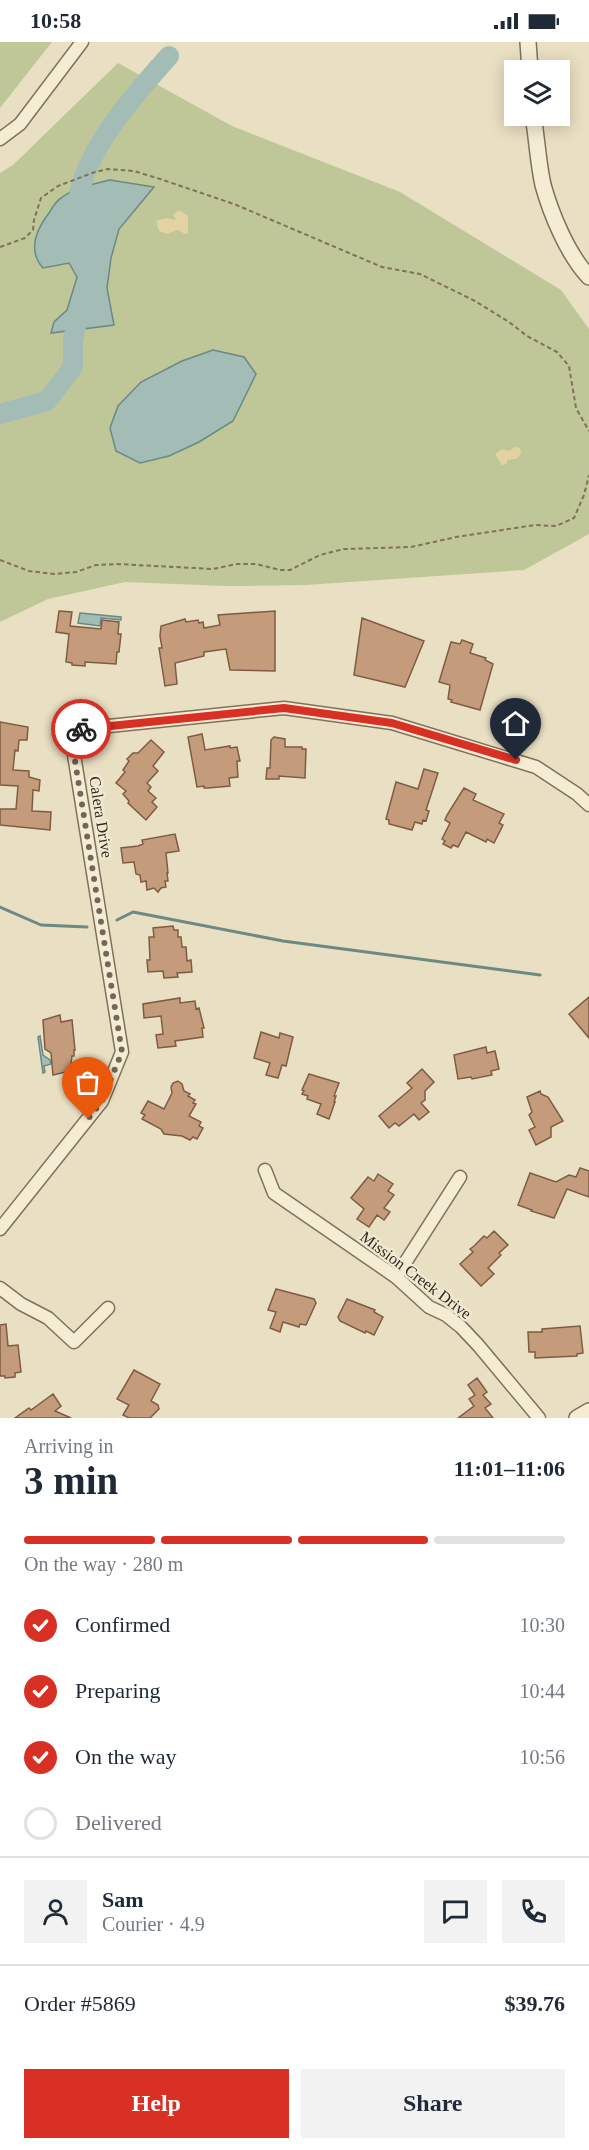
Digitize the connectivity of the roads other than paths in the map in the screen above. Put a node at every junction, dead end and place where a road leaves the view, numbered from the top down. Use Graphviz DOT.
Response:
graph roads {
  1 [pos="82,42"];
  2 [pos="528,42"];
  3 [pos="529,60"];
  4 [pos="534,126"];
  5 [pos="0,139"];
  6 [pos="589,277"];
  7 [pos="589,805"];
  8 [pos="265,1170"];
  9 [pos="460,1178"];
  10 [pos="0,1229"];
  11 [pos="396,1277"];
  12 [pos="0,1288"];
  13 [pos="108,1308"];
  14 [pos="589,1411"];
  15 [pos="539,1418"];
  16 [pos="577,1418"];
  1 -- 5 [label="street"];
  2 -- 3 [label="street"];
  4 -- 6 [label="street"];
  7 -- 10 [label="street, Calera Drive"];
  8 -- 11 [label="street, Mission Creek Drive"];
  9 -- 11 [label="street"];
  11 -- 15 [label="street, Mission Creek Drive"];
  12 -- 13 [label="street"];
  14 -- 16 [label="street"];
}
